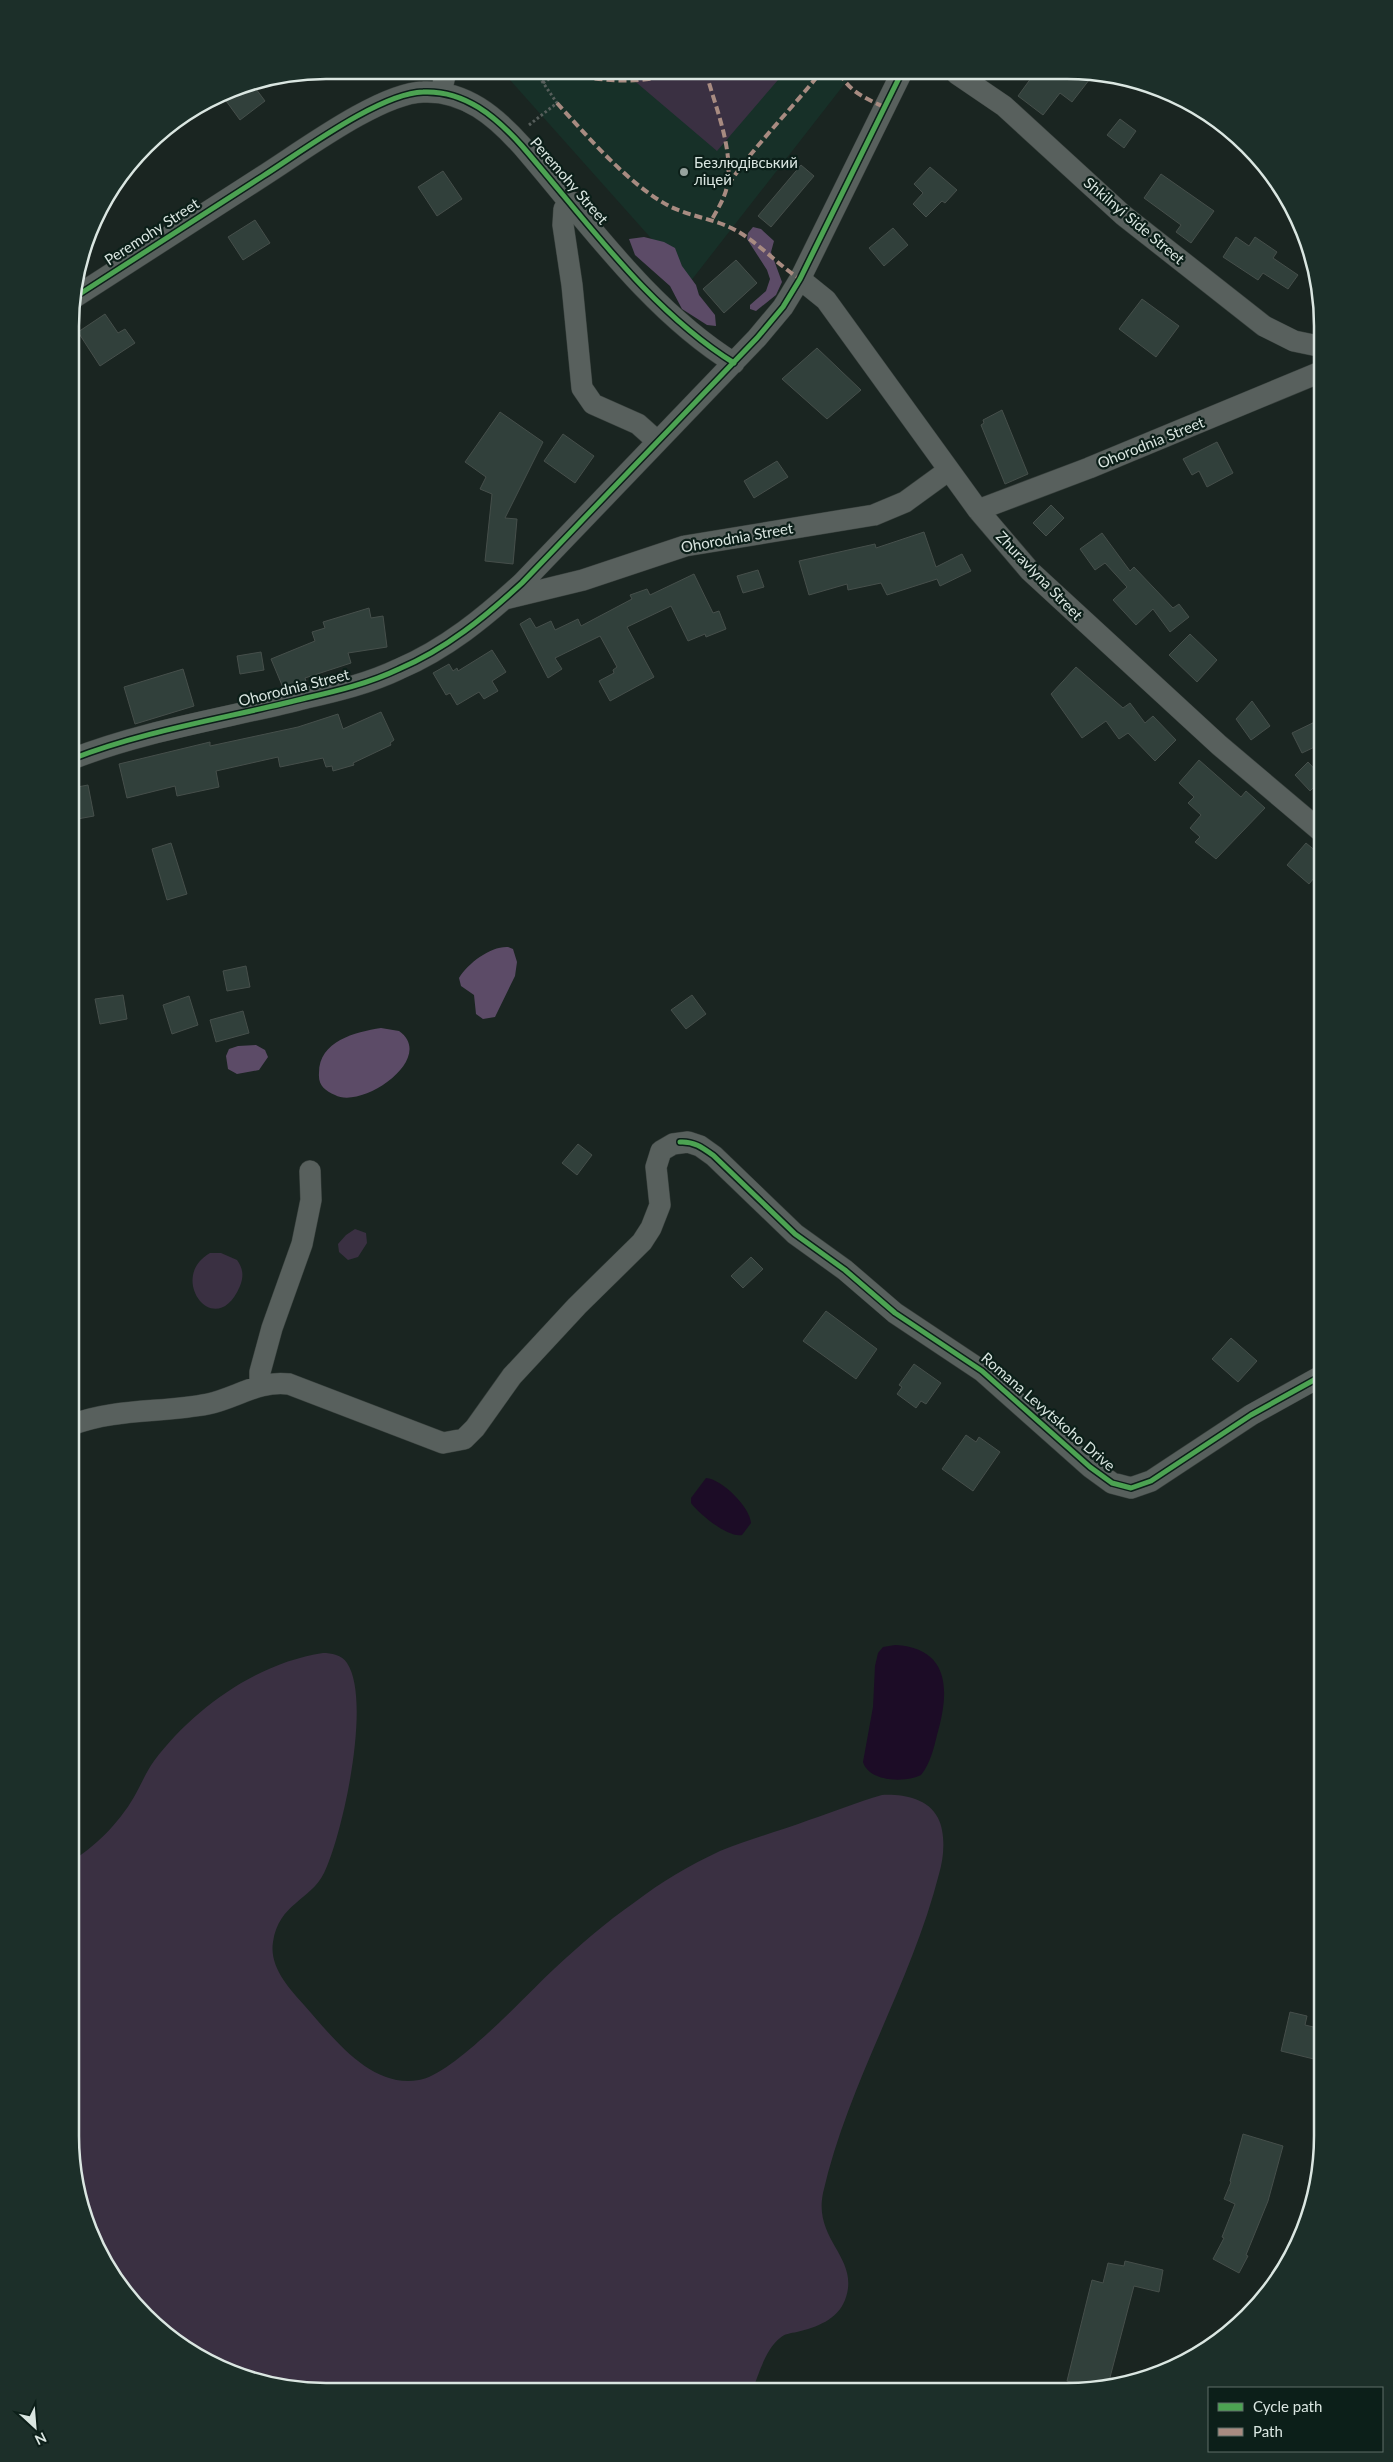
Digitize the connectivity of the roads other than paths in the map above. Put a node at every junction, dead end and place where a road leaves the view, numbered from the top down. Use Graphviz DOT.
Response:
graph roads {
  1 [pos="444,79"];
  2 [pos="899,79"];
  3 [pos="965,79"];
  4 [pos="441,93"];
  5 [pos="570,201"];
  6 [pos="800,280"];
  7 [pos="81,293"];
  8 [pos="1314,345"];
  9 [pos="734,363"];
  10 [pos="1314,375"];
  11 [pos="657,441"];
  12 [pos="949,470"];
  13 [pos="978,510"];
  14 [pos="504,600"];
  15 [pos="79,757"];
  16 [pos="1314,825"];
  17 [pos="310,1171"];
  18 [pos="1314,1380"];
  19 [pos="260,1385"];
  20 [pos="79,1423"];
  1 -- 4 [label="street"];
  2 -- 6 [label="street"];
  3 -- 8 [label="street, Shkilnyi Side Street"];
  4 -- 5 [label="street, Peremohy Street"];
  4 -- 7 [label="street, Peremohy Street"];
  5 -- 9 [label="street, Peremohy Street"];
  5 -- 11 [label="street"];
  6 -- 9 [label="street"];
  6 -- 12 [label="street, Zhuravlyna Street"];
  9 -- 11 [label="street"];
  10 -- 13 [label="street, Ohorodnia Street"];
  11 -- 14 [label="street"];
  12 -- 13 [label="street, Zhuravlyna Street"];
  12 -- 14 [label="street, Ohorodnia Street"];
  13 -- 16 [label="street, Zhuravlyna Street"];
  14 -- 15 [label="street, Ohorodnia Street"];
  17 -- 19 [label="street"];
  18 -- 19 [label="street, Romana Levytskoho Drive"];
  19 -- 20 [label="street"];
}
